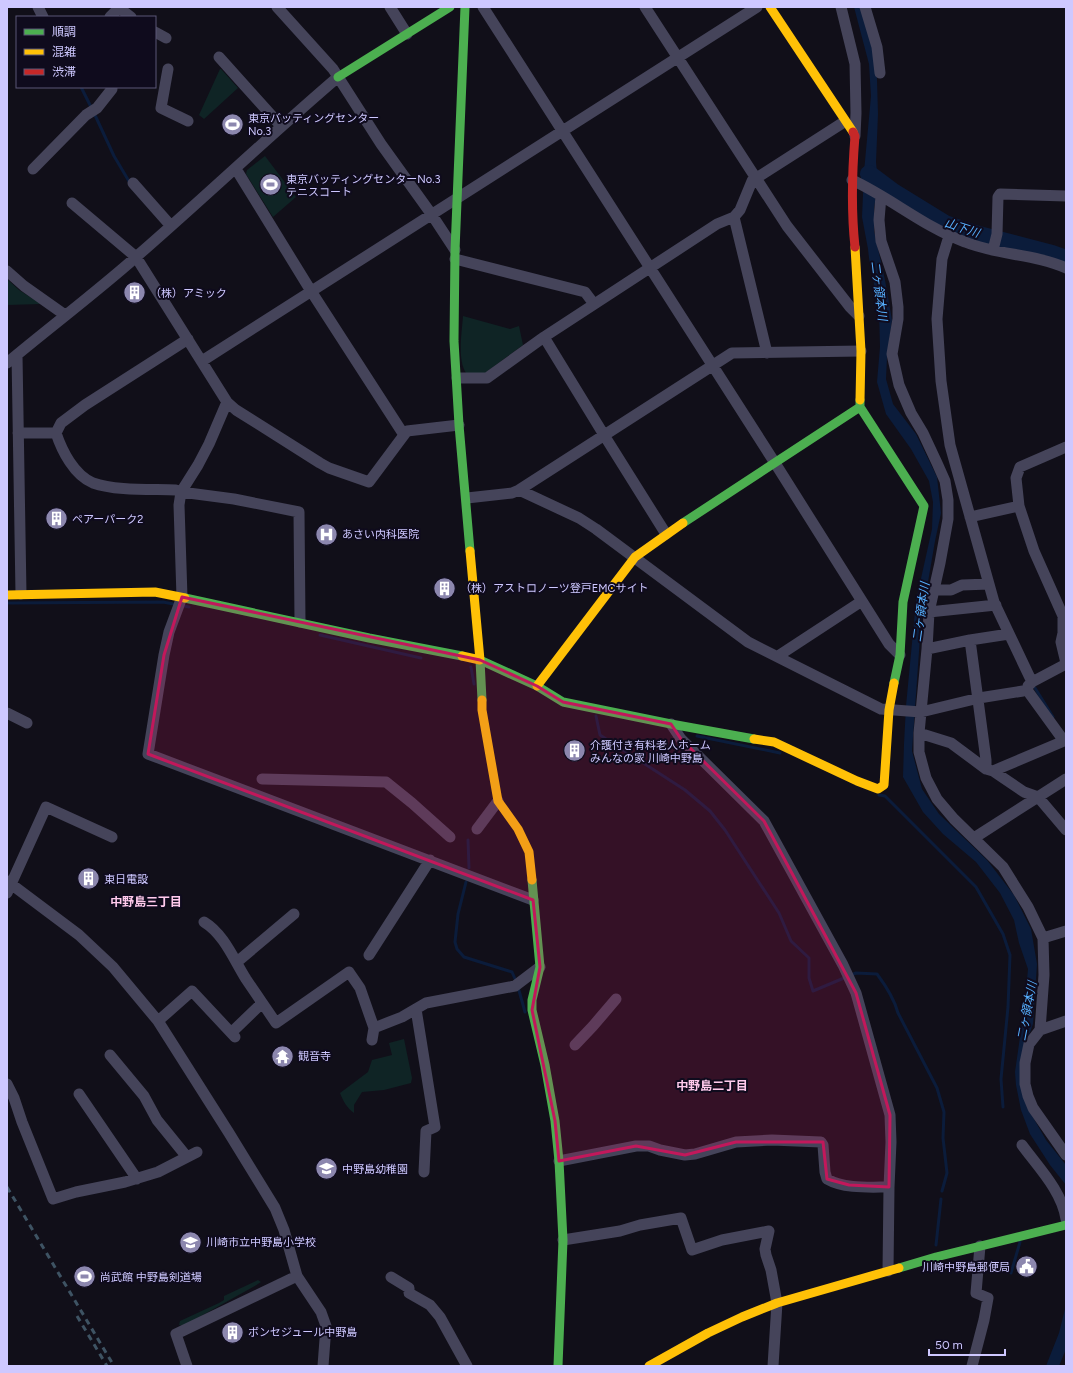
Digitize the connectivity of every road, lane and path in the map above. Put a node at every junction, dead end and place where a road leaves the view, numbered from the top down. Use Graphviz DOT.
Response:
graph roads {
  1 [pos="118,7"];
  2 [pos="277,7"];
  3 [pos="390,7"];
  4 [pos="450,7"];
  5 [pos="465,7"];
  6 [pos="483,7"];
  7 [pos="645,7"];
  8 [pos="757,7"];
  9 [pos="770,7"];
  10 [pos="841,7"];
  11 [pos="865,7"];
  12 [pos="111,16"];
  13 [pos="129,16"];
  14 [pos="156,33"];
  15 [pos="407,34"];
  16 [pos="166,38"];
  17 [pos="219,57"];
  18 [pos="678,58"];
  19 [pos="168,69"];
  20 [pos="880,73"];
  21 [pos="338,77"];
  22 [pos="160,86"];
  23 [pos="112,89"];
  24 [pos="188,121"];
  25 [pos="844,122"];
  26 [pos="281,126"];
  27 [pos="563,131"];
  28 [pos="855,136"];
  29 [pos="33,169"];
  30 [pos="236,169"];
  31 [pos="756,178"];
  32 [pos="856,181"];
  33 [pos="133,183"];
  34 [pos="880,195"];
  35 [pos="1066,196"];
  36 [pos="457,199"];
  37 [pos="72,204"];
  38 [pos="432,215"];
  39 [pos="734,217"];
  40 [pos="171,226"];
  41 [pos="949,236"];
  42 [pos="993,250"];
  43 [pos="455,254"];
  44 [pos="136,257"];
  45 [pos="1066,268"];
  46 [pos="650,269"];
  47 [pos="7,271"];
  48 [pos="311,291"];
  49 [pos="594,304"];
  50 [pos="65,315"];
  51 [pos="859,316"];
  52 [pos="544,337"];
  53 [pos="188,339"];
  54 [pos="861,351"];
  55 [pos="767,353"];
  56 [pos="17,355"];
  57 [pos="202,361"];
  58 [pos="7,363"];
  59 [pos="712,365"];
  60 [pos="457,378"];
  61 [pos="227,402"];
  62 [pos="860,407"];
  63 [pos="459,425"];
  64 [pos="18,433"];
  65 [pos="56,433"];
  66 [pos="404,434"];
  67 [pos="604,435"];
  68 [pos="1066,447"];
  69 [pos="775,463"];
  70 [pos="519,490"];
  71 [pos="181,492"];
  72 [pos="467,498"];
  73 [pos="1019,506"];
  74 [pos="970,517"];
  75 [pos="666,534"];
  76 [pos="635,557"];
  77 [pos="989,584"];
  78 [pos="934,590"];
  79 [pos="7,594"];
  80 [pos="21,594"];
  81 [pos="182,597"];
  82 [pos="862,601"];
  83 [pos="996,605"];
  84 [pos="929,612"];
  85 [pos="300,622"];
  86 [pos="1009,634"];
  87 [pos="970,640"];
  88 [pos="927,649"];
  89 [pos="900,655"];
  90 [pos="778,656"];
  91 [pos="480,660"];
  92 [pos="1066,663"];
  93 [pos="537,686"];
  94 [pos="1030,686"];
  95 [pos="979,698"];
  96 [pos="893,710"];
  97 [pos="919,712"];
  98 [pos="7,713"];
  99 [pos="27,723"];
  100 [pos="671,724"];
  101 [pos="919,733"];
  102 [pos="989,770"];
  103 [pos="262,779"];
  104 [pos="1066,779"];
  105 [pos="1038,797"];
  106 [pos="498,801"];
  107 [pos="477,829"];
  108 [pos="1066,830"];
  109 [pos="112,837"];
  110 [pos="450,837"];
  111 [pos="974,838"];
  112 [pos="430,860"];
  113 [pos="9,886"];
  114 [pos="533,900"];
  115 [pos="294,914"];
  116 [pos="204,922"];
  117 [pos="1066,931"];
  118 [pos="1043,938"];
  119 [pos="369,955"];
  120 [pos="237,962"];
  121 [pos="540,967"];
  122 [pos="616,999"];
  123 [pos="262,1003"];
  124 [pos="416,1008"];
  125 [pos="158,1021"];
  126 [pos="1066,1021"];
  127 [pos="374,1028"];
  128 [pos="1040,1030"];
  129 [pos="372,1040"];
  130 [pos="574,1045"];
  131 [pos="110,1055"];
  132 [pos="7,1084"];
  133 [pos="79,1094"];
  134 [pos="1022,1145"];
  135 [pos="1066,1155"];
  136 [pos="559,1161"];
  137 [pos="424,1172"];
  138 [pos="137,1179"];
  139 [pos="889,1186"];
  140 [pos="1066,1219"];
  141 [pos="1066,1225"];
  142 [pos="563,1240"];
  143 [pos="980,1246"];
  144 [pos="888,1270"];
  145 [pos="297,1276"];
  146 [pos="391,1277"];
  147 [pos="777,1303"];
  148 [pos="187,1366"];
  149 [pos="323,1366"];
  150 [pos="467,1366"];
  151 [pos="558,1366"];
  152 [pos="650,1366"];
  153 [pos="773,1366"];
  154 [pos="972,1366"];
  1 -- 12 [label="street"];
  1 -- 13 [label="street"];
  2 -- 21 [label="street"];
  3 -- 15 [label="street"];
  4 -- 15 [label="street"];
  5 -- 36 [label="street"];
  6 -- 27 [label="street"];
  7 -- 18 [label="street"];
  8 -- 18 [label="street"];
  9 -- 25 [label="street"];
  10 -- 28 [label="street"];
  11 -- 20 [label="street"];
  14 -- 16 [label="street"];
  15 -- 21 [label="street"];
  17 -- 26 [label="street"];
  18 -- 27 [label="street"];
  18 -- 31 [label="street"];
  19 -- 22 [label="street"];
  21 -- 26 [label="street"];
  21 -- 38 [label="street"];
  22 -- 24 [label="street"];
  23 -- 29 [label="street"];
  25 -- 28 [label="street"];
  25 -- 31 [label="street"];
  26 -- 30 [label="street"];
  27 -- 36 [label="street"];
  27 -- 46 [label="street"];
  28 -- 32 [label="street"];
  30 -- 40 [label="street"];
  30 -- 48 [label="street"];
  31 -- 39 [label="street"];
  31 -- 51 [label="street"];
  32 -- 34 [label="street"];
  32 -- 51 [label="street"];
  33 -- 40 [label="street"];
  34 -- 41 [label="street"];
  34 -- 78 [label="street"];
  35 -- 42 [label="street"];
  36 -- 38 [label="street"];
  36 -- 43 [label="street"];
  37 -- 44 [label="street"];
  38 -- 43 [label="street"];
  38 -- 48 [label="street"];
  39 -- 46 [label="street"];
  39 -- 55 [label="street"];
  40 -- 44 [label="street"];
  41 -- 42 [label="street"];
  41 -- 74 [label="street"];
  42 -- 45 [label="street"];
  43 -- 49 [label="street"];
  43 -- 60 [label="street"];
  44 -- 50 [label="street"];
  44 -- 53 [label="street"];
  46 -- 49 [label="street"];
  46 -- 59 [label="street"];
  47 -- 50 [label="street"];
  48 -- 57 [label="street"];
  48 -- 66 [label="street"];
  49 -- 52 [label="street"];
  50 -- 56 [label="street"];
  51 -- 54 [label="street"];
  52 -- 60 [label="street"];
  52 -- 67 [label="street"];
  53 -- 57 [label="street"];
  53 -- 65 [label="street"];
  54 -- 55 [label="street"];
  54 -- 62 [label="street"];
  55 -- 59 [label="street"];
  56 -- 58 [label="street"];
  56 -- 64 [label="street"];
  57 -- 61 [label="street"];
  59 -- 67 [label="street"];
  59 -- 69 [label="street"];
  60 -- 63 [label="street"];
  61 -- 66 [label="street"];
  61 -- 71 [label="street"];
  62 -- 69 [label="street"];
  62 -- 89 [label="street"];
  63 -- 66 [label="street"];
  63 -- 72 [label="street"];
  64 -- 65 [label="street"];
  64 -- 80 [label="street"];
  65 -- 71 [label="street"];
  67 -- 70 [label="street"];
  67 -- 75 [label="street"];
  68 -- 73 [label="street"];
  69 -- 75 [label="street"];
  69 -- 82 [label="street"];
  70 -- 72 [label="street"];
  70 -- 76 [label="street"];
  71 -- 81 [label="street"];
  71 -- 85 [label="street"];
  72 -- 91 [label="street"];
  73 -- 74 [label="street"];
  73 -- 92 [label="street"];
  74 -- 77 [label="street"];
  75 -- 76 [label="street"];
  76 -- 90 [label="street"];
  76 -- 93 [label="street"];
  77 -- 78 [label="street"];
  77 -- 83 [label="street"];
  78 -- 84 [label="street"];
  79 -- 80 [label="street"];
  80 -- 81 [label="street"];
  81 -- 85 [label="street"];
  81 -- 112 [label="street"];
  82 -- 89 [label="street"];
  82 -- 90 [label="street"];
  83 -- 84 [label="street"];
  83 -- 86 [label="street"];
  84 -- 88 [label="street"];
  85 -- 91 [label="street"];
  86 -- 87 [label="street"];
  86 -- 94 [label="street"];
  87 -- 88 [label="street"];
  87 -- 95 [label="street"];
  88 -- 97 [label="street"];
  89 -- 96 [label="street"];
  90 -- 96 [label="street"];
  91 -- 93 [label="street"];
  91 -- 106 [label="street"];
  92 -- 94 [label="street"];
  93 -- 100 [label="street"];
  94 -- 95 [label="street"];
  94 -- 102 [label="street"];
  95 -- 97 [label="street"];
  95 -- 102 [label="street"];
  96 -- 97 [label="street"];
  96 -- 100 [label="street"];
  97 -- 101 [label="street"];
  98 -- 99 [label="street"];
  100 -- 139 [label="street"];
  101 -- 102 [label="street"];
  101 -- 111 [label="street"];
  102 -- 105 [label="street"];
  103 -- 110 [label="street"];
  104 -- 105 [label="street"];
  105 -- 108 [label="street"];
  105 -- 111 [label="street"];
  106 -- 107 [label="street"];
  106 -- 114 [label="street"];
  109 -- 113 [label="street"];
  111 -- 118 [label="street"];
  112 -- 114 [label="street"];
  112 -- 119 [label="street"];
  113 -- 125 [label="street"];
  114 -- 121 [label="street"];
  115 -- 120 [label="street"];
  116 -- 120 [label="street"];
  117 -- 118 [label="street"];
  118 -- 128 [label="street"];
  120 -- 123 [label="street"];
  121 -- 124 [label="street"];
  121 -- 136 [label="street"];
  122 -- 130 [label="street"];
  123 -- 125 [label="street"];
  123 -- 127 [label="street"];
  124 -- 127 [label="street"];
  124 -- 137 [label="street"];
  125 -- 145 [label="street"];
  126 -- 128 [label="street"];
  127 -- 129 [label="street"];
  128 -- 135 [label="street"];
  131 -- 138 [label="street"];
  132 -- 138 [label="street"];
  133 -- 138 [label="street"];
  134 -- 140 [label="street"];
  136 -- 139 [label="street"];
  136 -- 142 [label="street"];
  139 -- 144 [label="street"];
  141 -- 143 [label="street"];
  142 -- 147 [label="street"];
  142 -- 151 [label="street"];
  143 -- 144 [label="street"];
  143 -- 154 [label="street"];
  144 -- 147 [label="street"];
  145 -- 148 [label="street"];
  145 -- 149 [label="street"];
  146 -- 150 [label="street"];
  147 -- 152 [label="street"];
  147 -- 153 [label="street"];
}
